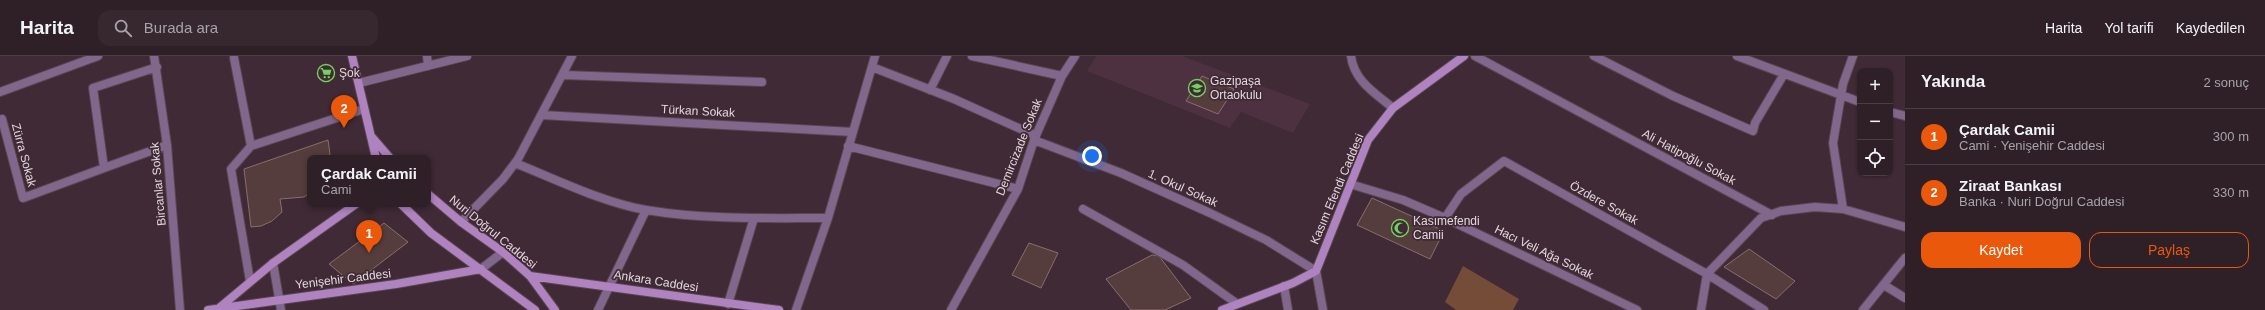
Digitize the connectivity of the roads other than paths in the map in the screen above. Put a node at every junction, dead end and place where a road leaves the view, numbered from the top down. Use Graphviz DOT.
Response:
graph roads {
  1 [pos="98,56"];
  2 [pos="154,56"];
  3 [pos="352,56"];
  4 [pos="427,56"];
  5 [pos="467,56"];
  6 [pos="572,56"];
  7 [pos="875,56"];
  8 [pos="947,56"];
  9 [pos="977,56"];
  10 [pos="1075,56"];
  11 [pos="1351,56"];
  12 [pos="1464,56"];
  13 [pos="1475,56"];
  14 [pos="1594,56"];
  15 [pos="1737,56"];
  16 [pos="1853,56"];
  17 [pos="234,58"];
  18 [pos="157,66"];
  19 [pos="428,66"];
  20 [pos="872,67"];
  21 [pos="1784,74"];
  22 [pos="563,75"];
  23 [pos="1062,76"];
  24 [pos="762,82"];
  25 [pos="359,83"];
  26 [pos="930,90"];
  27 [pos="0,92"];
  28 [pos="1841,96"];
  29 [pos="1857,101"];
  30 [pos="1393,108"];
  31 [pos="364,109"];
  32 [pos="1893,113"];
  33 [pos="542,115"];
  34 [pos="1905,116"];
  35 [pos="0,120"];
  36 [pos="853,132"];
  37 [pos="370,134"];
  38 [pos="1035,138"];
  39 [pos="167,144"];
  40 [pos="251,146"];
  41 [pos="848,146"];
  42 [pos="375,155"];
  43 [pos="388,155"];
  44 [pos="515,163"];
  45 [pos="104,168"];
  46 [pos="1350,184"];
  47 [pos="1018,189"];
  48 [pos="431,197"];
  49 [pos="352,207"];
  50 [pos="404,207"];
  51 [pos="1083,209"];
  52 [pos="1843,209"];
  53 [pos="646,210"];
  54 [pos="1772,215"];
  55 [pos="754,218"];
  56 [pos="828,218"];
  57 [pos="1445,218"];
  58 [pos="461,222"];
  59 [pos="1905,227"];
  60 [pos="503,252"];
  61 [pos="1905,258"];
  62 [pos="273,263"];
  63 [pos="481,269"];
  64 [pos="1316,271"];
  65 [pos="1707,274"];
  66 [pos="530,276"];
  67 [pos="250,281"];
  68 [pos="1884,285"];
  69 [pos="611,286"];
  70 [pos="1284,286"];
  71 [pos="1905,298"];
  72 [pos="280,299"];
  73 [pos="1236,303"];
  74 [pos="728,304"];
  75 [pos="219,308"];
  76 [pos="180,310"];
  77 [pos="208,310"];
  78 [pos="281,310"];
  79 [pos="535,310"];
  80 [pos="555,310"];
  81 [pos="598,310"];
  82 [pos="778,310"];
  83 [pos="796,310"];
  84 [pos="952,310"];
  85 [pos="1222,310"];
  86 [pos="1288,310"];
  87 [pos="1323,310"];
  88 [pos="1637,310"];
  89 [pos="1701,310"];
  90 [pos="1764,310"];
  91 [pos="1863,310"];
  1 -- 27 [label="street"];
  2 -- 18 [label="street, Bircanlar Sokak"];
  3 -- 25 [label="street"];
  4 -- 19 [label="street"];
  5 -- 19 [label="street"];
  6 -- 22 [label="street"];
  7 -- 20 [label="street"];
  8 -- 26 [label="street"];
  9 -- 23 [label="street"];
  10 -- 23 [label="street, Demircizade Sokak"];
  11 -- 30 [label="street"];
  12 -- 30 [label="street, Kasım Efendi Caddesi"];
  13 -- 54 [label="street, Ali Hatipoğlu Sokak"];
  14 -- 21 [label="street"];
  15 -- 21 [label="street"];
  16 -- 28 [label="street"];
  17 -- 40 [label="street"];
  18 -- 39 [label="street, Bircanlar Sokak"];
  18 -- 45 [label="street"];
  19 -- 25 [label="street"];
  20 -- 26 [label="street, 1. Okul Sokak"];
  20 -- 36 [label="street"];
  21 -- 28 [label="street"];
  22 -- 24 [label="street"];
  22 -- 33 [label="street"];
  23 -- 38 [label="street, Demircizade Sokak"];
  25 -- 31 [label="street"];
  26 -- 38 [label="street, 1. Okul Sokak"];
  28 -- 29 [label="street"];
  28 -- 52 [label="street"];
  30 -- 46 [label="street, Kasım Efendi Caddesi"];
  31 -- 37 [label="street"];
  31 -- 40 [label="street"];
  32 -- 34 [label="street"];
  33 -- 36 [label="street, Türkan Sokak"];
  33 -- 44 [label="street"];
  35 -- 45 [label="street, Zürra Sokak"];
  36 -- 41 [label="street"];
  37 -- 42 [label="street"];
  37 -- 43 [label="street"];
  38 -- 47 [label="street, Demircizade Sokak"];
  38 -- 64 [label="street, 1. Okul Sokak"];
  39 -- 45 [label="street"];
  39 -- 76 [label="street, Bircanlar Sokak"];
  40 -- 67 [label="street"];
  41 -- 47 [label="street"];
  41 -- 56 [label="street"];
  44 -- 53 [label="street"];
  44 -- 58 [label="street"];
  46 -- 57 [label="street, Hacı Veli Ağa Sokak"];
  46 -- 64 [label="street, Kasım Efendi Caddesi"];
  47 -- 84 [label="street, Demircizade Sokak"];
  48 -- 58 [label="street, Nuri Doğrul Caddesi"];
  49 -- 62 [label="street"];
  50 -- 63 [label="street"];
  51 -- 73 [label="street"];
  52 -- 54 [label="street"];
  52 -- 59 [label="street"];
  53 -- 55 [label="street"];
  53 -- 69 [label="street"];
  54 -- 65 [label="street"];
  55 -- 56 [label="street"];
  55 -- 74 [label="street"];
  56 -- 83 [label="street"];
  57 -- 65 [label="street, Özdere Sokak"];
  57 -- 88 [label="street, Hacı Veli Ağa Sokak"];
  58 -- 60 [label="street, Nuri Doğrul Caddesi"];
  60 -- 63 [label="street"];
  60 -- 66 [label="street, Nuri Doğrul Caddesi"];
  61 -- 68 [label="street"];
  62 -- 67 [label="street"];
  62 -- 72 [label="street"];
  63 -- 72 [label="street, Yenişehir Caddesi"];
  63 -- 79 [label="street"];
  64 -- 70 [label="street"];
  64 -- 87 [label="street"];
  65 -- 89 [label="street"];
  65 -- 90 [label="street, Özdere Sokak"];
  66 -- 69 [label="street, Ankara Caddesi"];
  66 -- 80 [label="street, Nuri Doğrul Caddesi"];
  67 -- 75 [label="street"];
  68 -- 71 [label="street"];
  68 -- 91 [label="street"];
  69 -- 74 [label="street, Ankara Caddesi"];
  69 -- 81 [label="street"];
  70 -- 73 [label="street"];
  70 -- 86 [label="street"];
  72 -- 75 [label="street, Yenişehir Caddesi"];
  72 -- 78 [label="street"];
  73 -- 85 [label="street"];
  74 -- 82 [label="street, Ankara Caddesi"];
  75 -- 77 [label="street, Yenişehir Caddesi"];
}
